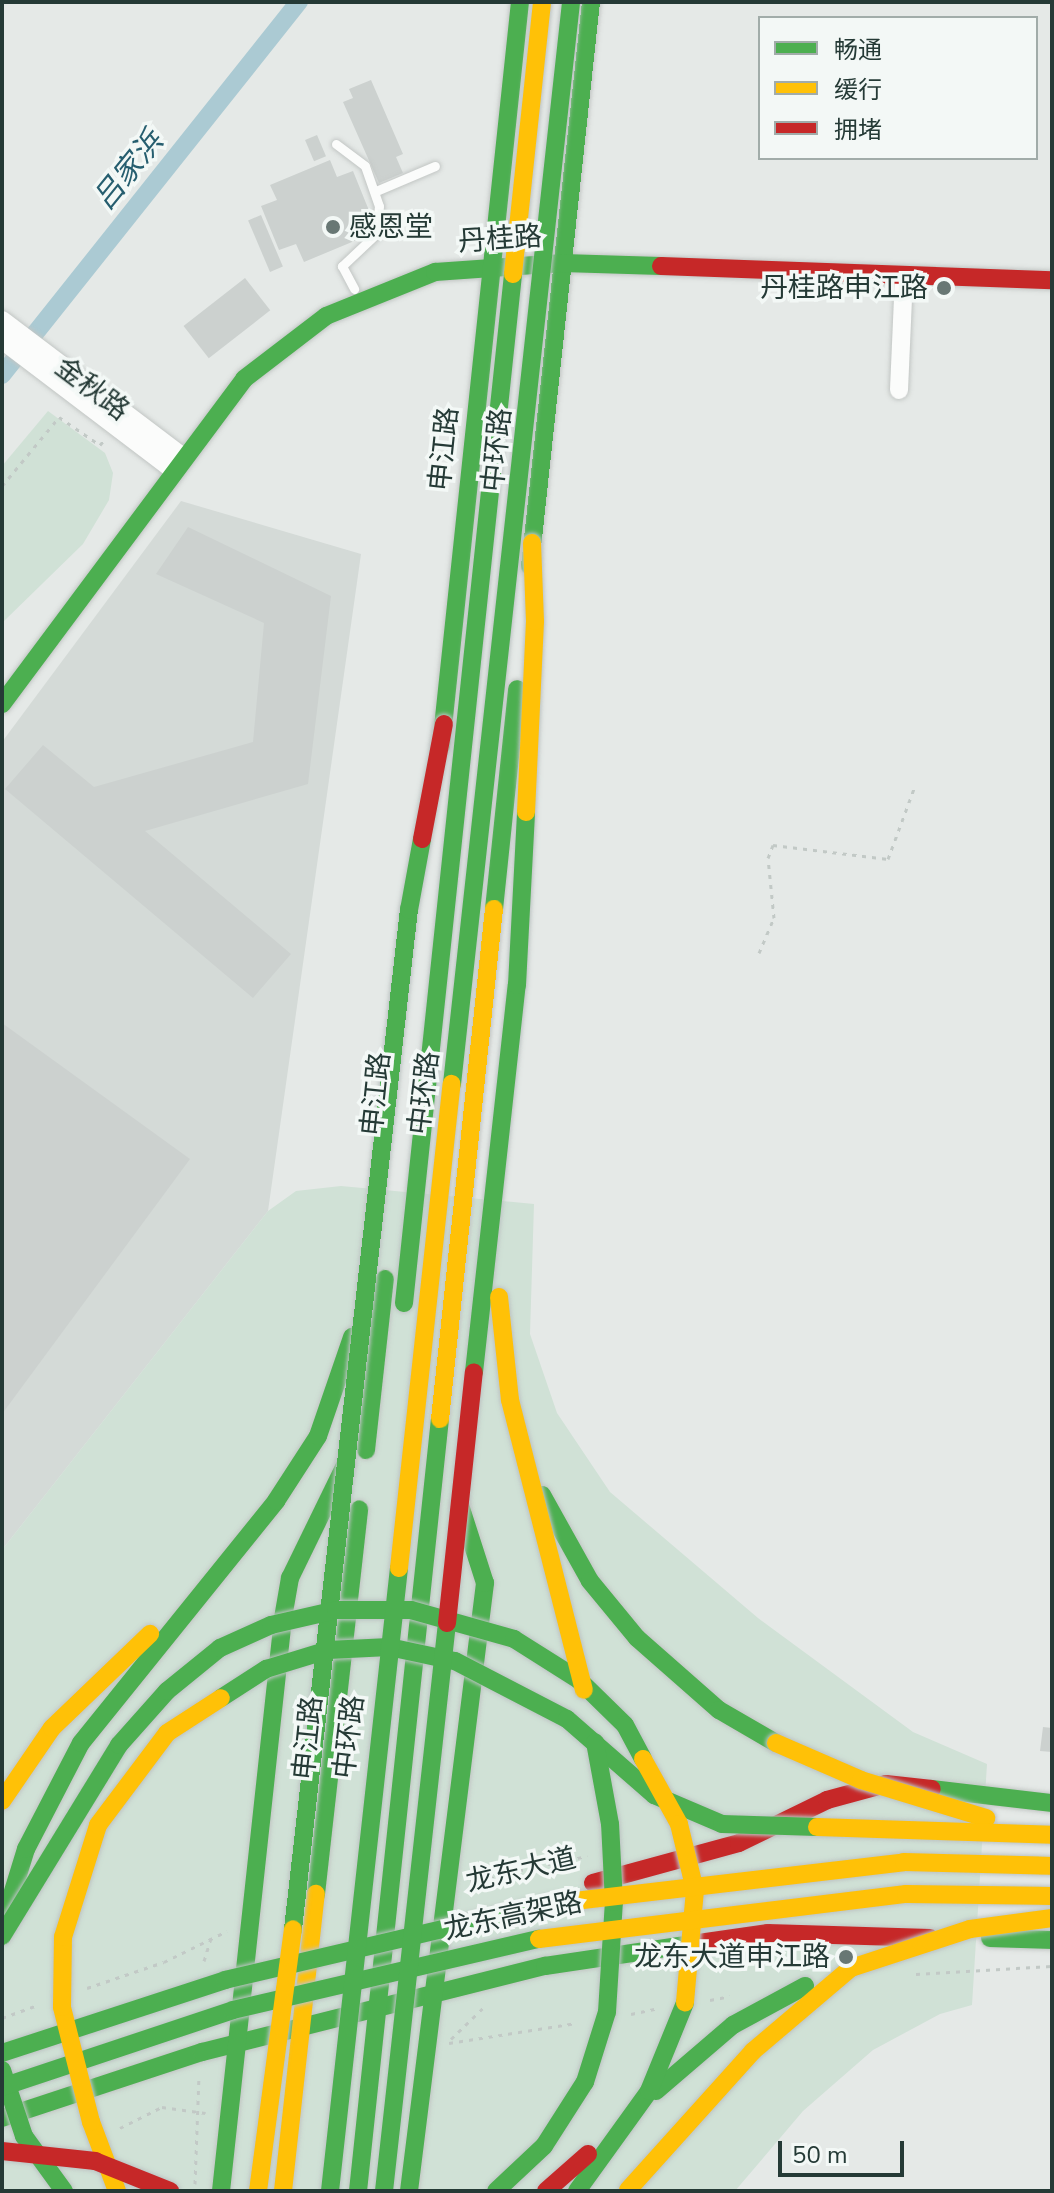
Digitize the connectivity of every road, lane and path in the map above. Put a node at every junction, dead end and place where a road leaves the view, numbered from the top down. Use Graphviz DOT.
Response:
graph roads {
  1 [pos="520,2"];
  2 [pos="542,2"];
  3 [pos="571,2"];
  4 [pos="591,2"];
  5 [pos="336,144"];
  6 [pos="435,166"];
  7 [pos="376,191"];
  8 [pos="564,257"];
  9 [pos="492,263"];
  10 [pos="1052,268"];
  11 [pos="904,275"];
  12 [pos="1052,280"];
  13 [pos="354,289"];
  14 [pos="2,320"];
  15 [pos="2,340"];
  16 [pos="73,384"];
  17 [pos="899,390"];
  18 [pos="114,427"];
  19 [pos="526,443"];
  20 [pos="175,461"];
  21 [pos="2,486"];
  22 [pos="486,522"];
  23 [pos="2,689"];
  24 [pos="2,704"];
  25 [pos="915,786"];
  26 [pos="759,953"];
  27 [pos="495,1201"];
  28 [pos="364,1291"];
  29 [pos="403,1317"];
  30 [pos="442,1376"];
  31 [pos="369,1423"];
  32 [pos="521,1451"];
  33 [pos="374,1587"];
  34 [pos="191,1601"];
  35 [pos="366,1667"];
  36 [pos="356,1762"];
  37 [pos="2,1801"];
  38 [pos="1052,1803"];
  39 [pos="1052,1834"];
  40 [pos="597,1854"];
  41 [pos="1052,1866"];
  42 [pos="488,1877"];
  43 [pos="448,1885"];
  44 [pos="1052,1896"];
  45 [pos="490,1906"];
  46 [pos="444,1916"];
  47 [pos="1052,1918"];
  48 [pos="249,1926"];
  49 [pos="2,1927"];
  50 [pos="387,1930"];
  51 [pos="2,1936"];
  52 [pos="1052,1940"];
  53 [pos="314,1947"];
  54 [pos="246,1964"];
  55 [pos="1052,1966"];
  56 [pos="851,1968"];
  57 [pos="912,1975"];
  58 [pos="493,1978"];
  59 [pos="82,1989"];
  60 [pos="436,1992"];
  61 [pos="739,1994"];
  62 [pos="698,2002"];
  63 [pos="42,2004"];
  64 [pos="378,2007"];
  65 [pos="670,2007"];
  66 [pos="628,2014"];
  67 [pos="2,2018"];
  68 [pos="585,2022"];
  69 [pos="304,2026"];
  70 [pos="2,2040"];
  71 [pos="237,2043"];
  72 [pos="446,2043"];
  73 [pos="2,2053"];
  74 [pos="444,2058"];
  75 [pos="2,2070"];
  76 [pos="2,2087"];
  77 [pos="230,2109"];
  78 [pos="2,2118"];
  79 [pos="111,2132"];
  80 [pos="2,2151"];
  81 [pos="64,2191"];
  82 [pos="117,2191"];
  83 [pos="170,2191"];
  84 [pos="221,2191"];
  85 [pos="258,2191"];
  86 [pos="283,2191"];
  87 [pos="311,2191"];
  88 [pos="330,2191"];
  89 [pos="358,2191"];
  90 [pos="384,2191"];
  91 [pos="409,2191"];
  92 [pos="496,2191"];
  93 [pos="546,2191"];
  94 [pos="577,2191"];
  95 [pos="627,2191"];
  1 -- 9 [label="main road, 申江路"];
  2 -- 22 [label="main road, 中环路, bridge"];
  3 -- 19 [label="main road, 中环路, bridge"];
  4 -- 8 [label="main road"];
  5 -- 7 [label="lane"];
  6 -- 7 [label="lane"];
  7 -- 13 [label="lane"];
  8 -- 9 [label="main road, 丹桂路"];
  8 -- 10 [label="main road, 丹桂路"];
  8 -- 11 [label="main road, 丹桂路"];
  8 -- 30 [label="main road"];
  9 -- 13 [label="main road, 丹桂路"];
  9 -- 20 [label="main road, 丹桂路"];
  9 -- 31 [label="main road, 申江路"];
  11 -- 12 [label="main road, 丹桂路"];
  11 -- 17 [label="street"];
  13 -- 20 [label="main road, 丹桂路"];
  14 -- 16 [label="street, 金秋路"];
  15 -- 16 [label="street, 金秋路"];
  16 -- 18 [label="street, 金秋路"];
  16 -- 20 [label="street, 金秋路"];
  18 -- 20 [label="street, 金秋路"];
  18 -- 21 [label="path"];
  19 -- 27 [label="main road, bridge"];
  19 -- 88 [label="main road, 中环路, bridge"];
  20 -- 23 [label="main road, 丹桂路"];
  20 -- 24 [label="main road, 丹桂路"];
  22 -- 28 [label="main road, bridge"];
  22 -- 29 [label="main road, 中环路, bridge"];
  25 -- 26 [label="path"];
  27 -- 32 [label="main road, bridge"];
  27 -- 90 [label="main road, bridge"];
  28 -- 34 [label="main road, bridge"];
  28 -- 85 [label="main road, bridge"];
  30 -- 43 [label="main road"];
  30 -- 50 [label="main road"];
  31 -- 48 [label="main road"];
  31 -- 53 [label="main road, 申江路"];
  32 -- 39 [label="main road, bridge"];
  32 -- 92 [label="main road, bridge"];
  33 -- 35 [label="main road, 中环路, bridge"];
  34 -- 37 [label="main road"];
  34 -- 49 [label="main road"];
  36 -- 87 [label="main road, 中环路, bridge"];
  38 -- 45 [label="main road, 龙东大道"];
  39 -- 82 [label="main road, bridge"];
  40 -- 42 [label="path"];
  41 -- 73 [label="main road, 龙东高架路, bridge"];
  42 -- 43 [label="path"];
  42 -- 45 [label="path"];
  43 -- 46 [label="main road"];
  44 -- 76 [label="main road, 龙东高架路, bridge"];
  45 -- 46 [label="main road, 龙东大道"];
  46 -- 50 [label="main road, 龙东大道"];
  46 -- 60 [label="main road"];
  47 -- 56 [label="main road, bridge"];
  48 -- 54 [label="main road"];
  48 -- 59 [label="path"];
  50 -- 53 [label="main road, 龙东大道"];
  50 -- 64 [label="main road"];
  51 -- 94 [label="main road, bridge"];
  52 -- 58 [label="main road"];
  53 -- 54 [label="main road, 龙东大道"];
  53 -- 69 [label="main road, 申江路"];
  54 -- 70 [label="main road, 龙东大道"];
  54 -- 71 [label="main road"];
  55 -- 57 [label="path"];
  56 -- 93 [label="main road, bridge"];
  56 -- 95 [label="main road, bridge"];
  58 -- 60 [label="main road"];
  58 -- 72 [label="path"];
  60 -- 64 [label="main road"];
  60 -- 91 [label="main road"];
  61 -- 62 [label="path"];
  63 -- 67 [label="path"];
  64 -- 69 [label="main road"];
  64 -- 89 [label="main road"];
  65 -- 66 [label="path"];
  68 -- 72 [label="path"];
  69 -- 71 [label="main road"];
  69 -- 86 [label="main road, 申江路"];
  71 -- 77 [label="main road"];
  71 -- 78 [label="main road"];
  72 -- 74 [label="path"];
  75 -- 81 [label="main road, bridge"];
  77 -- 79 [label="path"];
  77 -- 84 [label="main road"];
  80 -- 83 [label="main road, bridge"];
}
